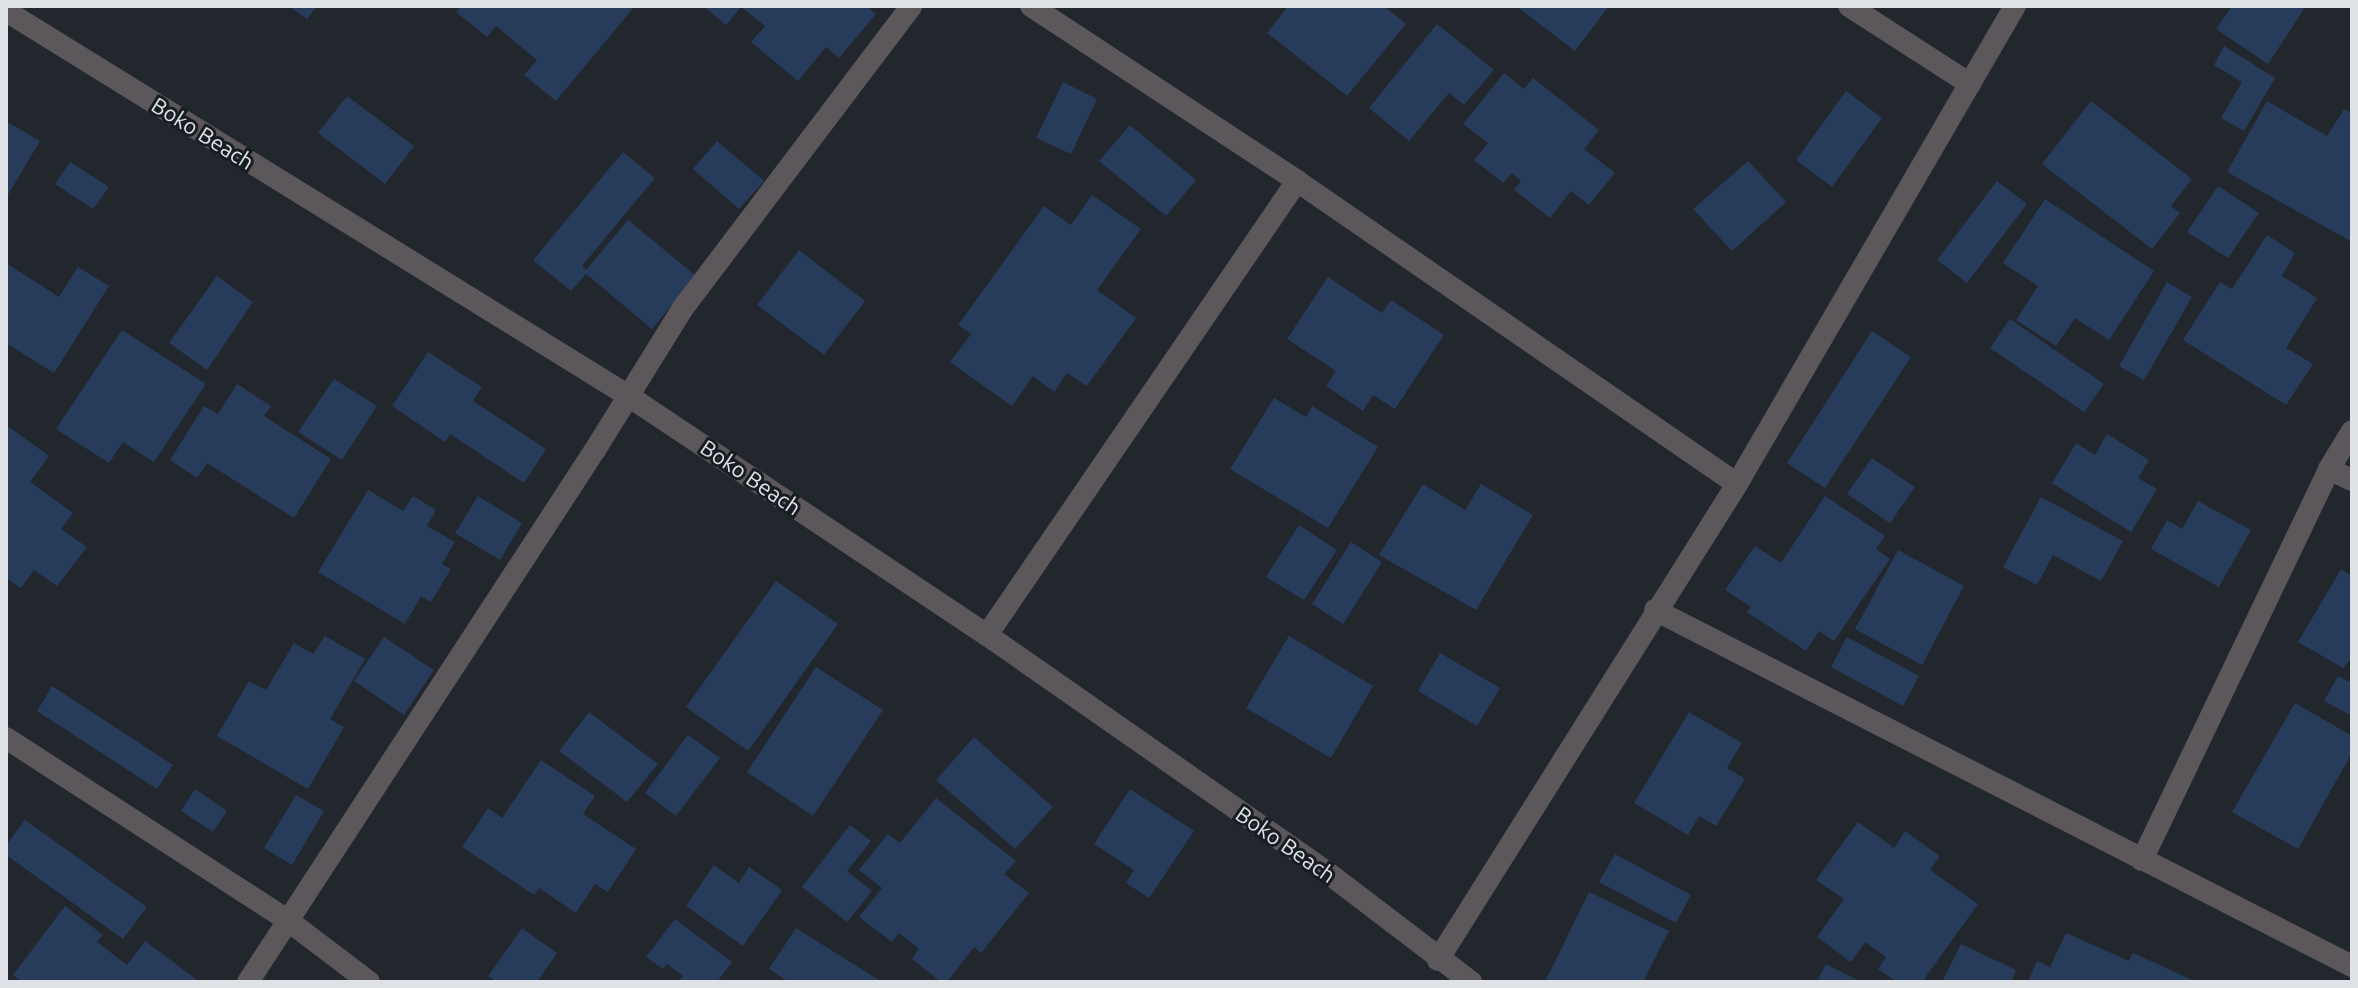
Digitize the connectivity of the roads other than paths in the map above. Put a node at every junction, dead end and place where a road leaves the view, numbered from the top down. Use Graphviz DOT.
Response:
graph roads {
  1 [pos="911,6"];
  2 [pos="1031,6"];
  3 [pos="1849,6"];
  4 [pos="2015,6"];
  5 [pos="6,11"];
  6 [pos="1970,84"];
  7 [pos="1297,181"];
  8 [pos="627,395"];
  9 [pos="2352,431"];
  10 [pos="2329,469"];
  11 [pos="2352,480"];
  12 [pos="1737,484"];
  13 [pos="1655,610"];
  14 [pos="987,635"];
  15 [pos="6,738"];
  16 [pos="2142,860"];
  17 [pos="286,919"];
  18 [pos="1438,960"];
  19 [pos="2352,966"];
  20 [pos="248,982"];
  21 [pos="369,982"];
  22 [pos="1471,982"];
  1 -- 8 [label="street"];
  2 -- 7 [label="street"];
  3 -- 6 [label="street"];
  4 -- 6 [label="street"];
  5 -- 8 [label="street, Boko Beach"];
  6 -- 12 [label="street"];
  7 -- 12 [label="street"];
  7 -- 14 [label="street"];
  8 -- 14 [label="street, Boko Beach"];
  8 -- 17 [label="street"];
  9 -- 10 [label="street"];
  10 -- 11 [label="street"];
  10 -- 16 [label="street"];
  12 -- 13 [label="street"];
  13 -- 16 [label="street"];
  13 -- 18 [label="street"];
  14 -- 18 [label="street, Boko Beach"];
  15 -- 17 [label="street"];
  16 -- 19 [label="street"];
  17 -- 20 [label="street"];
  17 -- 21 [label="street"];
  18 -- 22 [label="street, Boko Beach"];
}
